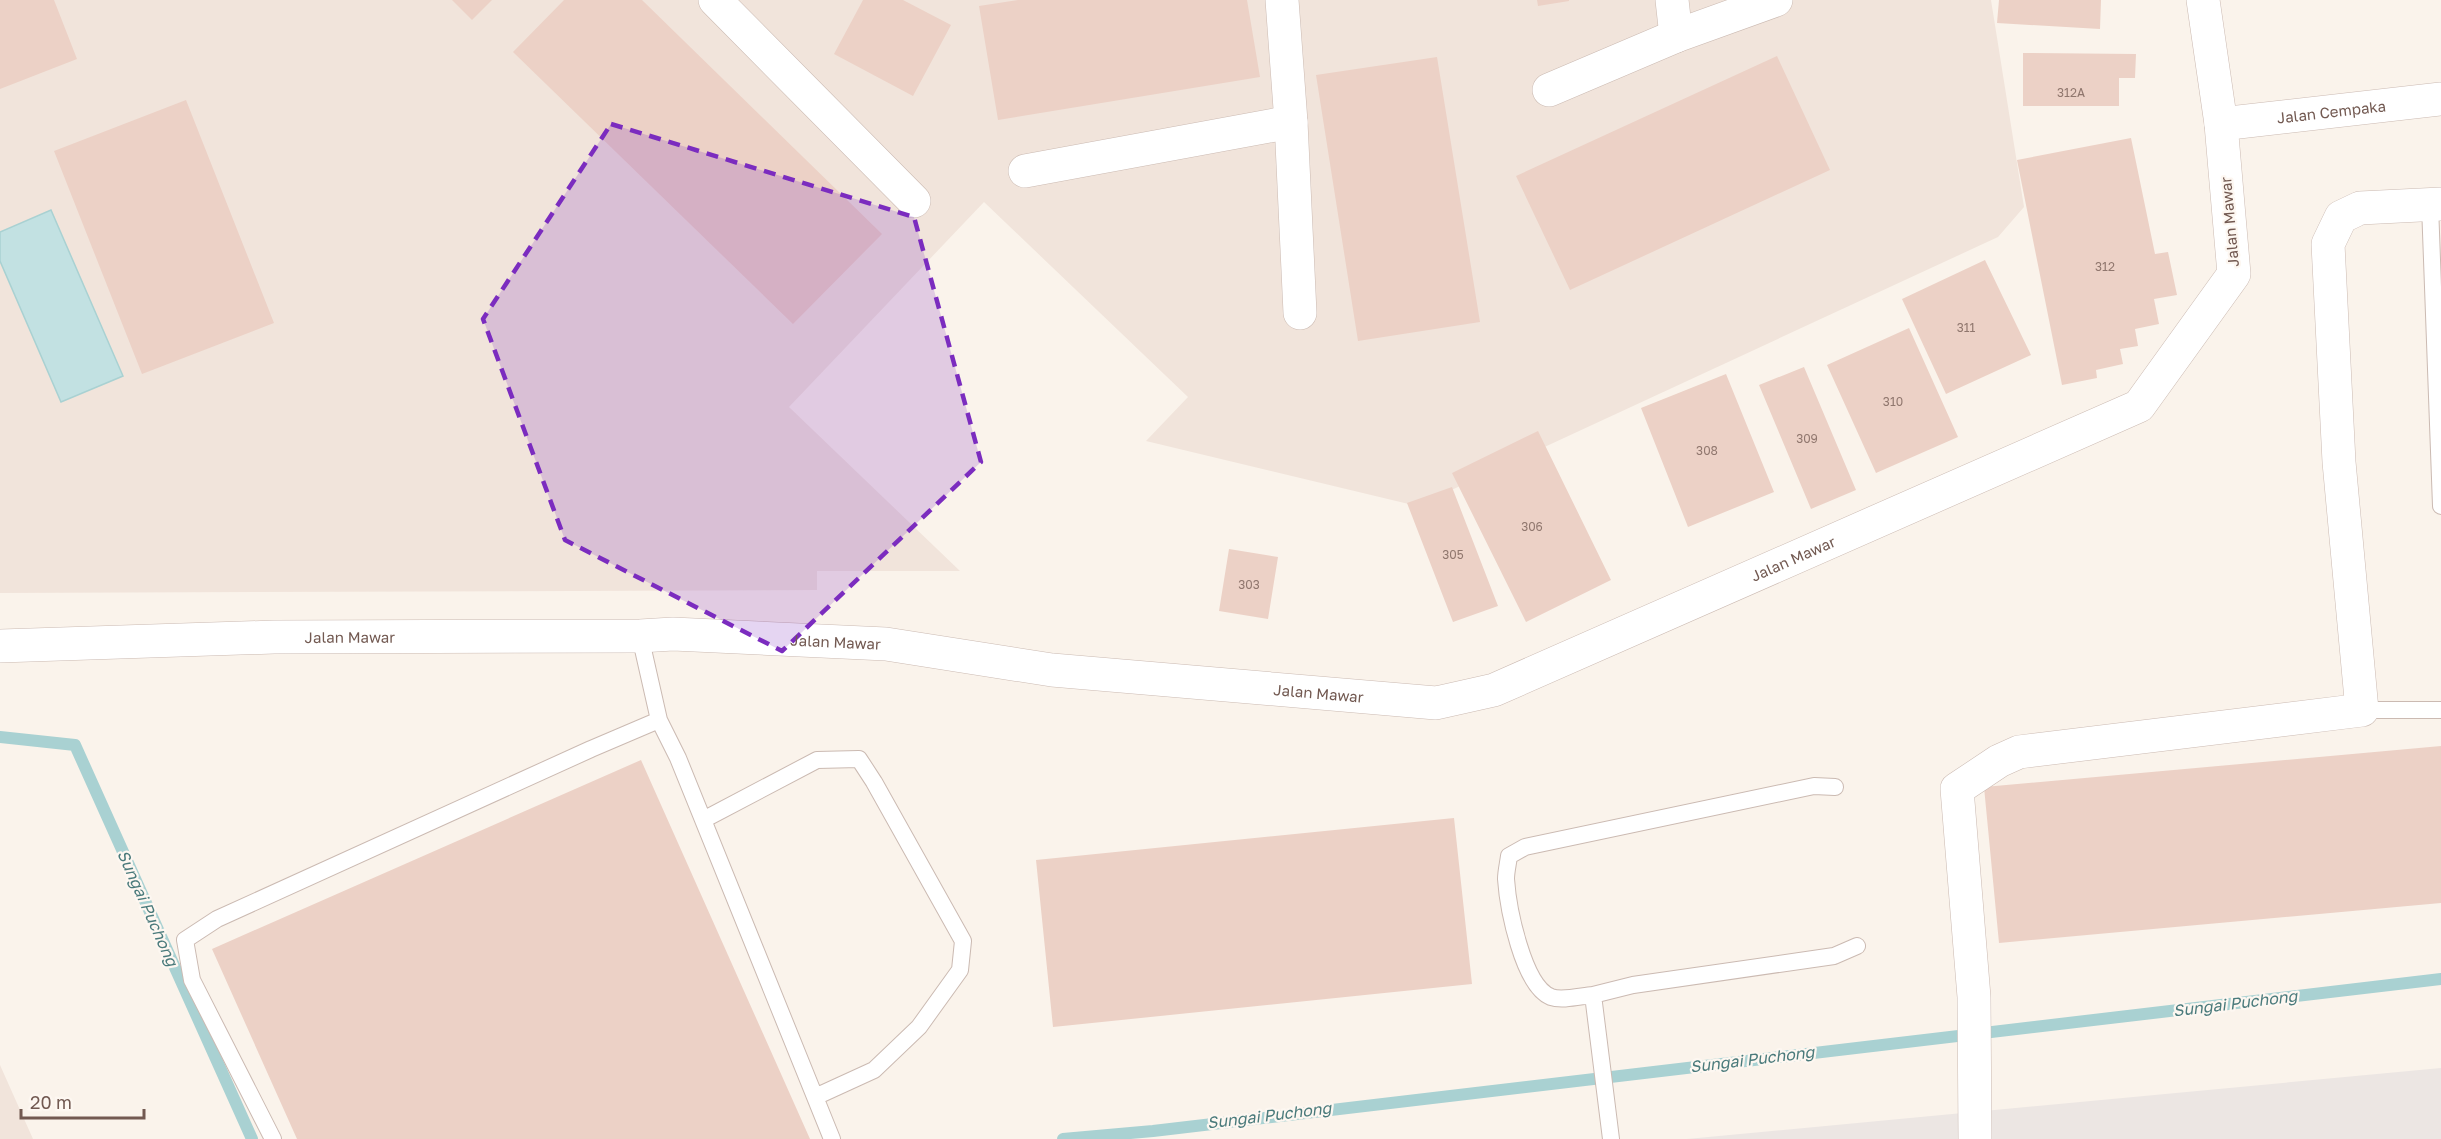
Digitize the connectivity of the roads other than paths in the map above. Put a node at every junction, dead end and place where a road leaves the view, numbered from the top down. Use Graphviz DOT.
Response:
graph roads {
  1 [pos="715,0"];
  2 [pos="1282,0"];
  3 [pos="1672,0"];
  4 [pos="1776,0"];
  5 [pos="2203,0"];
  6 [pos="1676,36"];
  7 [pos="1549,90"];
  8 [pos="2441,99"];
  9 [pos="1290,122"];
  10 [pos="2221,124"];
  11 [pos="1025,171"];
  12 [pos="914,201"];
  13 [pos="2436,205"];
  14 [pos="1299,313"];
  15 [pos="2441,507"];
  16 [pos="640,636"];
  17 [pos="0,646"];
  18 [pos="2362,710"];
  19 [pos="2441,710"];
  20 [pos="659,720"];
  21 [pos="1835,787"];
  22 [pos="704,820"];
  23 [pos="1857,946"];
  24 [pos="1593,995"];
  25 [pos="815,1097"];
  26 [pos="273,1139"];
  27 [pos="832,1139"];
  28 [pos="1611,1139"];
  29 [pos="1975,1139"];
  1 -- 12 [label="street"];
  2 -- 9 [label="street"];
  3 -- 6 [label="street"];
  4 -- 6 [label="street"];
  5 -- 10 [label="street, Jalan Mawar"];
  6 -- 7 [label="street"];
  8 -- 10 [label="street, Jalan Cempaka"];
  9 -- 11 [label="street"];
  9 -- 14 [label="street"];
  10 -- 16 [label="street, Jalan Mawar"];
  13 -- 15 [label="lane"];
  13 -- 18 [label="street"];
  16 -- 17 [label="street, Jalan Mawar"];
  16 -- 20 [label="lane"];
  18 -- 19 [label="lane"];
  18 -- 29 [label="street"];
  20 -- 22 [label="lane"];
  20 -- 26 [label="lane"];
  21 -- 24 [label="lane"];
  22 -- 25 [label="lane"];
  22 -- 25 [label="lane"];
  23 -- 24 [label="lane"];
  24 -- 28 [label="lane"];
  25 -- 27 [label="lane"];
}
